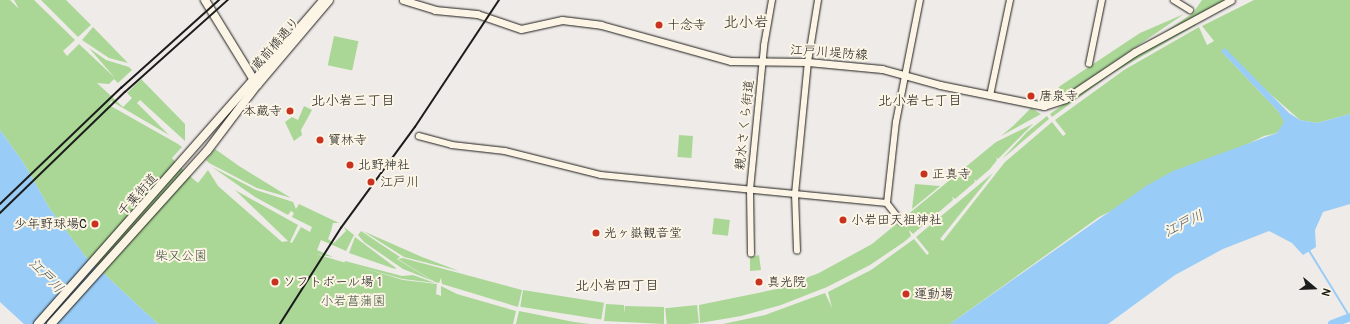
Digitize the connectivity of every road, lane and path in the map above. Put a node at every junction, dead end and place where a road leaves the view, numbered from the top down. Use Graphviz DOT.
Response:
graph roads {
  1 [pos="205,0"];
  2 [pos="322,0"];
  3 [pos="330,0"];
  4 [pos="403,0"];
  5 [pos="772,0"];
  6 [pos="818,0"];
  7 [pos="920,0"];
  8 [pos="1010,0"];
  9 [pos="1102,0"];
  10 [pos="1174,0"];
  11 [pos="1231,0"];
  12 [pos="1190,10"];
  13 [pos="762,62"];
  14 [pos="808,62"];
  15 [pos="1089,64"];
  16 [pos="904,74"];
  17 [pos="253,80"];
  18 [pos="990,96"];
  19 [pos="419,136"];
  20 [pos="750,190"];
  21 [pos="795,194"];
  22 [pos="887,203"];
  23 [pos="901,221"];
  24 [pos="797,251"];
  25 [pos="750,254"];
  26 [pos="38,324"];
  27 [pos="50,324"];
  1 -- 17 [label="highway"];
  2 -- 17 [label="main road, 蔵前橋通り"];
  3 -- 17 [label="main road, 蔵前橋通り"];
  4 -- 13 [label="main road, 江戸川堤防線"];
  5 -- 13 [label="street, 親水さくら街道"];
  6 -- 14 [label="street"];
  7 -- 16 [label="street"];
  8 -- 18 [label="street"];
  9 -- 15 [label="street"];
  10 -- 12 [label="street"];
  11 -- 18 [label="main road, 江戸川堤防線"];
  13 -- 14 [label="main road, 江戸川堤防線"];
  13 -- 20 [label="street, 親水さくら街道"];
  14 -- 16 [label="main road, 江戸川堤防線"];
  14 -- 21 [label="street"];
  16 -- 18 [label="main road, 江戸川堤防線"];
  16 -- 22 [label="street"];
  17 -- 26 [label="highway, 千葉街道"];
  17 -- 27 [label="highway, 千葉街道"];
  19 -- 20 [label="street"];
  20 -- 21 [label="street"];
  20 -- 25 [label="street, 親水さくら街道"];
  21 -- 22 [label="street"];
  21 -- 24 [label="street"];
  22 -- 23 [label="street"];
}
